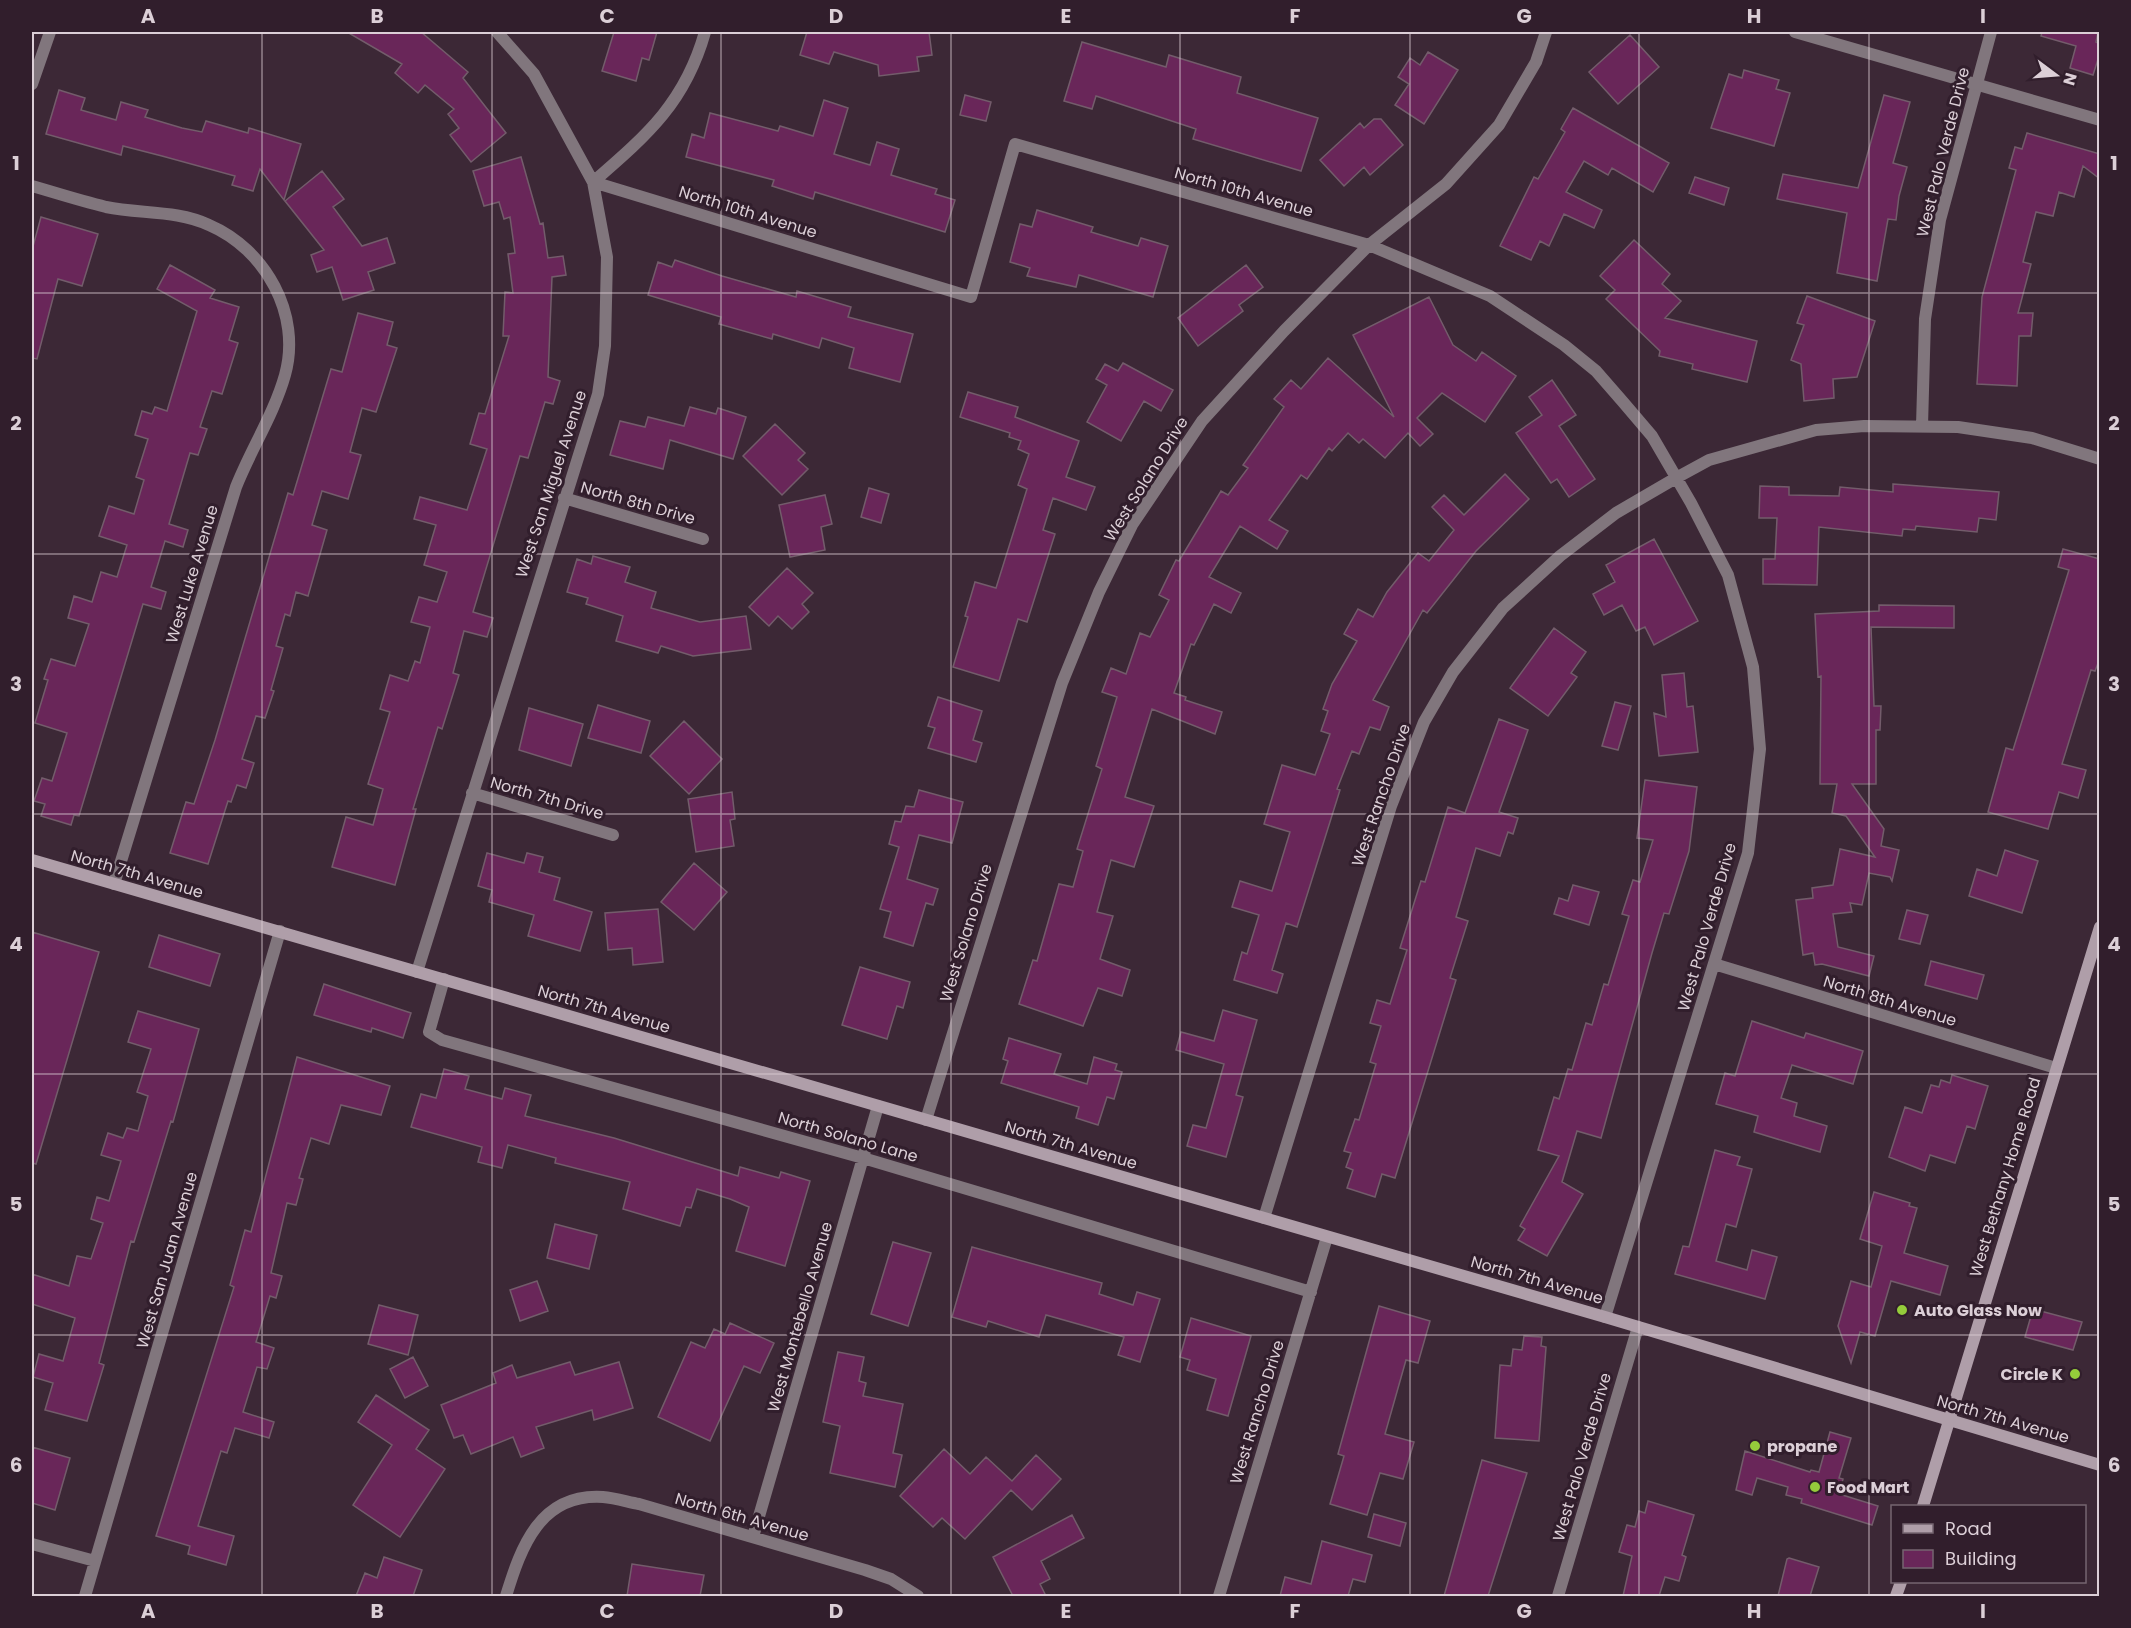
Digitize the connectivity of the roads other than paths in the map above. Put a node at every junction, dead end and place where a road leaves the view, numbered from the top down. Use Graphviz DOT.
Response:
graph roads {
  1 [pos="50,32"];
  2 [pos="496,32"];
  3 [pos="705,32"];
  4 [pos="1546,32"];
  5 [pos="1795,32"];
  6 [pos="1991,32"];
  7 [pos="32,84"];
  8 [pos="1977,84"];
  9 [pos="2100,120"];
  10 [pos="593,182"];
  11 [pos="32,186"];
  12 [pos="1369,245"];
  13 [pos="1922,426"];
  14 [pos="2100,459"];
  15 [pos="1676,478"];
  16 [pos="564,498"];
  17 [pos="703,539"];
  18 [pos="472,793"];
  19 [pos="613,835"];
  20 [pos="32,860"];
  21 [pos="114,884"];
  22 [pos="2100,927"];
  23 [pos="280,932"];
  24 [pos="1714,964"];
  25 [pos="417,972"];
  26 [pos="444,979"];
  27 [pos="2055,1068"];
  28 [pos="878,1106"];
  29 [pos="926,1120"];
  30 [pos="863,1158"];
  31 [pos="1263,1218"];
  32 [pos="1327,1237"];
  33 [pos="1311,1292"];
  34 [pos="1605,1317"];
  35 [pos="1638,1327"];
  36 [pos="1948,1421"];
  37 [pos="2100,1465"];
  38 [pos="1923,1505"];
  39 [pos="753,1537"];
  40 [pos="32,1544"];
  41 [pos="95,1562"];
  42 [pos="84,1596"];
  43 [pos="506,1596"];
  44 [pos="918,1596"];
  45 [pos="1219,1596"];
  46 [pos="1558,1596"];
  1 -- 7 [label="street"];
  2 -- 10 [label="street"];
  3 -- 10 [label="street"];
  4 -- 12 [label="street, West Solano Drive"];
  5 -- 8 [label="street"];
  6 -- 8 [label="street, West Palo Verde Drive"];
  8 -- 9 [label="street"];
  8 -- 13 [label="street, West Palo Verde Drive"];
  10 -- 12 [label="street, North 10th Avenue"];
  10 -- 16 [label="street, West San Miguel Avenue"];
  11 -- 21 [label="street, West Luke Avenue"];
  12 -- 15 [label="street, North 10th Avenue"];
  12 -- 29 [label="street, West Solano Drive"];
  13 -- 14 [label="street"];
  13 -- 15 [label="street"];
  15 -- 24 [label="street, West Palo Verde Drive"];
  15 -- 31 [label="street, West Rancho Drive"];
  16 -- 17 [label="street, North 8th Drive"];
  16 -- 18 [label="street, West San Miguel Avenue"];
  18 -- 19 [label="street, North 7th Drive"];
  18 -- 25 [label="street, West San Miguel Avenue"];
  20 -- 21 [label="main road, North 7th Avenue"];
  21 -- 23 [label="main road, North 7th Avenue"];
  22 -- 27 [label="main road, West Bethany Home Road"];
  23 -- 25 [label="main road, North 7th Avenue"];
  23 -- 41 [label="street, West San Juan Avenue"];
  24 -- 27 [label="street, North 8th Avenue"];
  24 -- 34 [label="street, West Palo Verde Drive"];
  25 -- 26 [label="main road, North 7th Avenue"];
  26 -- 28 [label="main road, North 7th Avenue"];
  26 -- 30 [label="street, North Solano Lane"];
  27 -- 36 [label="main road, West Bethany Home Road"];
  28 -- 29 [label="main road, North 7th Avenue"];
  28 -- 30 [label="street, West Montebello Avenue"];
  29 -- 31 [label="main road, North 7th Avenue"];
  30 -- 33 [label="street, North Solano Lane"];
  30 -- 39 [label="street, West Montebello Avenue"];
  31 -- 32 [label="main road, North 7th Avenue"];
  32 -- 33 [label="street, West Rancho Drive"];
  32 -- 34 [label="main road, North 7th Avenue"];
  33 -- 45 [label="street, West Rancho Drive"];
  34 -- 35 [label="main road, North 7th Avenue"];
  35 -- 36 [label="main road, North 7th Avenue"];
  35 -- 46 [label="street, West Palo Verde Drive"];
  36 -- 37 [label="main road, North 7th Avenue"];
  36 -- 38 [label="main road, West Bethany Home Road"];
  39 -- 43 [label="street, North 6th Avenue"];
  39 -- 44 [label="street, North 6th Avenue"];
  40 -- 41 [label="street"];
  41 -- 42 [label="street, West San Juan Avenue"];
}
